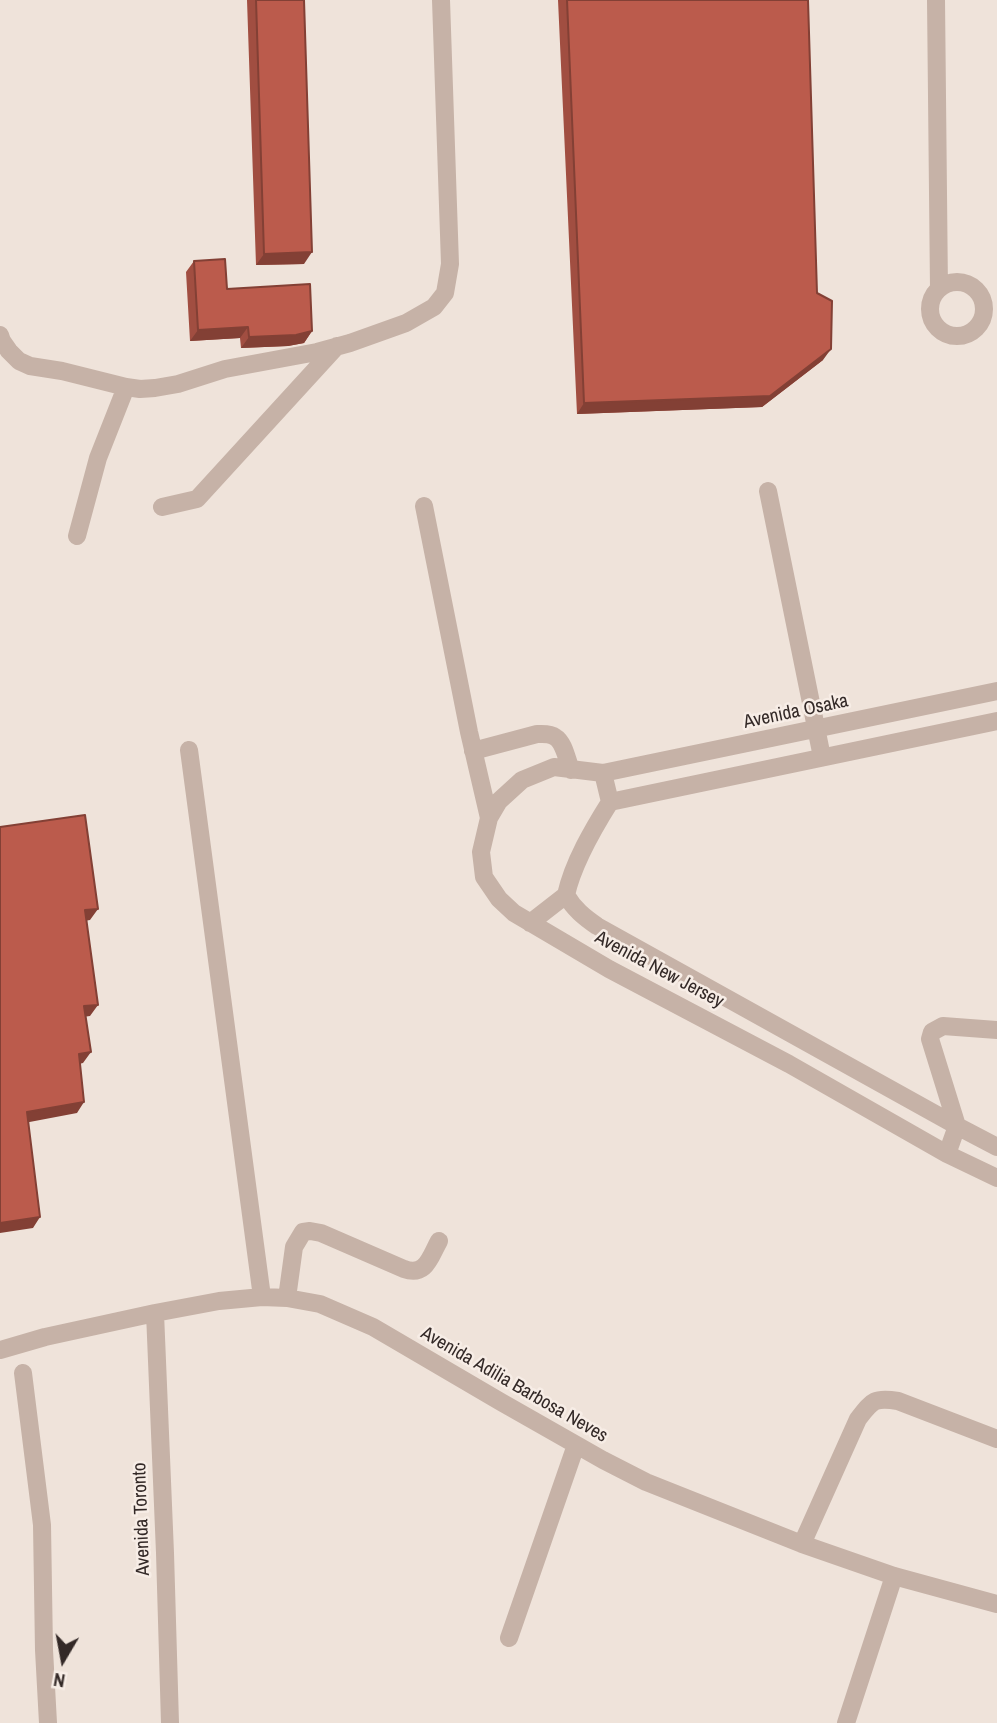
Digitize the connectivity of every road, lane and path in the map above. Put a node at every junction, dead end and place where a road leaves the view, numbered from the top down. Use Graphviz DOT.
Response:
graph roads {
  1 [pos="441,0"];
  2 [pos="936,0"];
  3 [pos="939,289"];
  4 [pos="0,334"];
  5 [pos="337,346"];
  6 [pos="126,387"];
  7 [pos="768,491"];
  8 [pos="424,506"];
  9 [pos="162,508"];
  10 [pos="77,536"];
  11 [pos="997,691"];
  12 [pos="945,702"];
  13 [pos="997,721"];
  14 [pos="816,729"];
  15 [pos="950,730"];
  16 [pos="189,750"];
  17 [pos="473,751"];
  18 [pos="821,757"];
  19 [pos="571,770"];
  20 [pos="603,774"];
  21 [pos="610,802"];
  22 [pos="489,818"];
  23 [pos="566,895"];
  24 [pos="530,923"];
  25 [pos="625,940"];
  26 [pos="610,969"];
  27 [pos="997,1030"];
  28 [pos="957,1126"];
  29 [pos="997,1147"];
  30 [pos="947,1154"];
  31 [pos="997,1178"];
  32 [pos="439,1241"];
  33 [pos="262,1297"];
  34 [pos="287,1298"];
  35 [pos="155,1313"];
  36 [pos="0,1350"];
  37 [pos="23,1373"];
  38 [pos="997,1439"];
  39 [pos="576,1445"];
  40 [pos="802,1544"];
  41 [pos="894,1576"];
  42 [pos="997,1604"];
  43 [pos="509,1638"];
  44 [pos="48,1723"];
  45 [pos="170,1723"];
  46 [pos="846,1723"];
  1 -- 5 [label="street"];
  2 -- 3 [label="street"];
  4 -- 6 [label="street"];
  5 -- 6 [label="street"];
  5 -- 9 [label="street"];
  6 -- 10 [label="street"];
  7 -- 14 [label="street"];
  8 -- 17 [label="street"];
  11 -- 12 [label="street, Avenida Osaka"];
  12 -- 14 [label="street, Avenida Osaka"];
  12 -- 15 [label="street"];
  13 -- 15 [label="street"];
  14 -- 18 [label="street"];
  14 -- 20 [label="street, Avenida Osaka"];
  15 -- 18 [label="street"];
  16 -- 33 [label="street"];
  17 -- 19 [label="street"];
  17 -- 22 [label="street"];
  18 -- 21 [label="street"];
  19 -- 20 [label="street, Avenida New Jersey"];
  19 -- 22 [label="street, Avenida New Jersey"];
  20 -- 21 [label="street"];
  21 -- 23 [label="street"];
  22 -- 24 [label="street, Avenida New Jersey"];
  23 -- 24 [label="street"];
  23 -- 25 [label="street, Avenida New Jersey"];
  24 -- 26 [label="street, Avenida New Jersey"];
  25 -- 26 [label="street"];
  25 -- 28 [label="street, Avenida New Jersey"];
  26 -- 30 [label="street, Avenida New Jersey"];
  27 -- 28 [label="street"];
  28 -- 29 [label="street, Avenida New Jersey"];
  28 -- 30 [label="street"];
  30 -- 31 [label="street, Avenida New Jersey"];
  32 -- 34 [label="street"];
  33 -- 34 [label="street, Avenida Adilia Barbosa Neves"];
  33 -- 35 [label="street, Avenida Adilia Barbosa Neves"];
  34 -- 39 [label="street, Avenida Adilia Barbosa Neves"];
  35 -- 36 [label="street, Avenida Adilia Barbosa Neves"];
  35 -- 45 [label="street, Avenida Toronto"];
  37 -- 44 [label="street"];
  38 -- 40 [label="street"];
  39 -- 40 [label="street, Avenida Adilia Barbosa Neves"];
  39 -- 43 [label="street"];
  40 -- 41 [label="street, Avenida Adilia Barbosa Neves"];
  41 -- 42 [label="street, Avenida Adilia Barbosa Neves"];
  41 -- 46 [label="street"];
}
